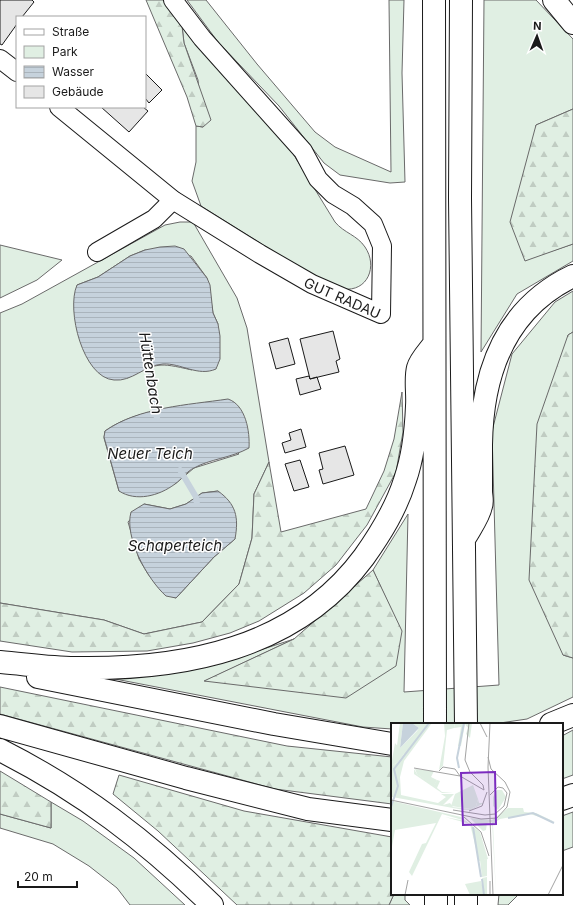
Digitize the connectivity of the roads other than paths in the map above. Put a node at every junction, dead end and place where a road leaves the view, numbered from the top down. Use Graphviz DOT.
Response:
graph roads {
  1 [pos="173,0"];
  2 [pos="434,0"];
  3 [pos="461,0"];
  4 [pos="554,0"];
  5 [pos="573,23"];
  6 [pos="0,59"];
  7 [pos="16,71"];
  8 [pos="60,108"];
  9 [pos="174,200"];
  10 [pos="97,252"];
  11 [pos="573,276"];
  12 [pos="434,344"];
  13 [pos="464,539"];
  14 [pos="0,662"];
  15 [pos="0,670"];
  16 [pos="573,715"];
  17 [pos="436,723"];
  18 [pos="466,723"];
  19 [pos="553,723"];
  20 [pos="0,726"];
  21 [pos="391,744"];
  22 [pos="0,750"];
  23 [pos="573,794"];
  24 [pos="563,799"];
  25 [pos="391,820"];
  26 [pos="212,905"];
  1 -- 9 [label="street, GUT RADAU"];
  2 -- 12 [label="highway"];
  3 -- 13 [label="highway"];
  4 -- 5 [label="highway"];
  6 -- 7 [label="street"];
  8 -- 9 [label="street, GUT RADAU"];
  9 -- 10 [label="street"];
  11 -- 13 [label="highway"];
  12 -- 14 [label="highway"];
  12 -- 17 [label="highway"];
  13 -- 18 [label="highway"];
  15 -- 21 [label="highway"];
  16 -- 19 [label="highway"];
  20 -- 25 [label="highway"];
  22 -- 26 [label="highway"];
  23 -- 24 [label="highway"];
}
